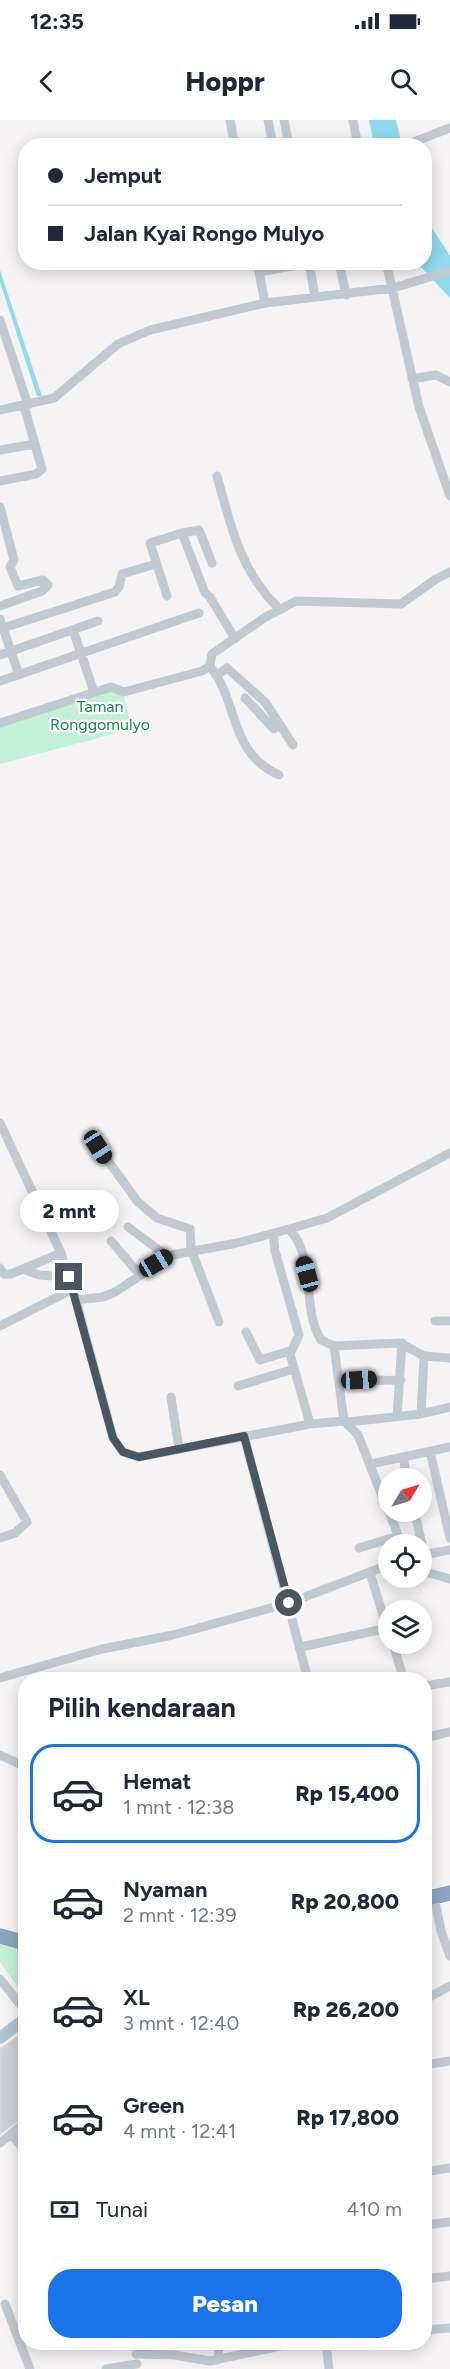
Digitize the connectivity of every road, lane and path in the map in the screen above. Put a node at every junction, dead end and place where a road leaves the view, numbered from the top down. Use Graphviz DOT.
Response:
graph roads {
  1 [pos="230,120"];
  2 [pos="268,120"];
  3 [pos="284,120"];
  4 [pos="352,120"];
  5 [pos="450,128"];
  6 [pos="233,138"];
  7 [pos="271,138"];
  8 [pos="287,138"];
  9 [pos="356,138"];
  10 [pos="424,138"];
  11 [pos="259,270"];
  12 [pos="310,270"];
  13 [pos="341,270"];
  14 [pos="388,270"];
  15 [pos="450,271"];
  16 [pos="393,288"];
  17 [pos="346,295"];
  18 [pos="315,297"];
  19 [pos="265,303"];
  20 [pos="0,320"];
  21 [pos="412,379"];
  22 [pos="450,382"];
  23 [pos="26,406"];
  24 [pos="0,410"];
  25 [pos="35,444"];
  26 [pos="0,450"];
  27 [pos="217,476"];
  28 [pos="0,481"];
  29 [pos="450,496"];
  30 [pos="0,507"];
  31 [pos="182,533"];
  32 [pos="212,563"];
  33 [pos="156,564"];
  34 [pos="450,572"];
  35 [pos="167,596"];
  36 [pos="0,606"];
  37 [pos="279,609"];
  38 [pos="199,613"];
  39 [pos="98,621"];
  40 [pos="1,626"];
  41 [pos="74,630"];
  42 [pos="235,639"];
  43 [pos="12,651"];
  44 [pos="82,653"];
  45 [pos="0,655"];
  46 [pos="210,666"];
  47 [pos="19,675"];
  48 [pos="217,675"];
  49 [pos="0,681"];
  50 [pos="94,692"];
  51 [pos="245,698"];
  52 [pos="0,723"];
  53 [pos="273,729"];
  54 [pos="293,745"];
  55 [pos="279,775"];
  56 [pos="0,1123"];
  57 [pos="98,1147"];
  58 [pos="450,1153"];
  59 [pos="128,1227"];
  60 [pos="289,1229"];
  61 [pos="273,1233"];
  62 [pos="111,1241"];
  63 [pos="191,1249"];
  64 [pos="61,1253"];
  65 [pos="167,1256"];
  66 [pos="0,1268"];
  67 [pos="23,1269"];
  68 [pos="140,1275"];
  69 [pos="69,1277"];
  70 [pos="73,1289"];
  71 [pos="76,1300"];
  72 [pos="435,1321"];
  73 [pos="450,1321"];
  74 [pos="219,1322"];
  75 [pos="0,1326"];
  76 [pos="246,1332"];
  77 [pos="402,1343"];
  78 [pos="334,1346"];
  79 [pos="290,1351"];
  80 [pos="424,1356"];
  81 [pos="450,1358"];
  82 [pos="294,1369"];
  83 [pos="401,1380"];
  84 [pos="339,1381"];
  85 [pos="238,1386"];
  86 [pos="171,1397"];
  87 [pos="450,1407"];
  88 [pos="421,1414"];
  89 [pos="397,1417"];
  90 [pos="346,1422"];
  91 [pos="310,1424"];
  92 [pos="244,1436"];
  93 [pos="450,1447"];
  94 [pos="179,1449"];
  95 [pos="430,1451"];
  96 [pos="403,1457"];
  97 [pos="371,1464"];
  98 [pos="406,1468"];
  99 [pos="0,1475"];
  100 [pos="378,1483"];
  101 [pos="0,1538"];
  102 [pos="450,1538"];
  103 [pos="378,1545"];
  104 [pos="359,1548"];
  105 [pos="450,1550"];
  106 [pos="432,1553"];
  107 [pos="378,1569"];
  108 [pos="370,1573"];
  109 [pos="432,1574"];
  110 [pos="450,1578"];
  111 [pos="379,1600"];
  112 [pos="289,1603"];
  113 [pos="378,1631"];
  114 [pos="301,1647"];
  115 [pos="396,1654"];
  116 [pos="21,1672"];
  117 [pos="306,1672"];
  118 [pos="402,1672"];
  119 [pos="18,1673"];
  120 [pos="0,1678"];
  121 [pos="450,1682"];
  122 [pos="432,1685"];
  123 [pos="450,1732"];
  124 [pos="432,1736"];
  125 [pos="0,1755"];
  126 [pos="18,1763"];
  127 [pos="450,1893"];
  128 [pos="432,1898"];
  129 [pos="432,1904"];
  130 [pos="0,1936"];
  131 [pos="18,1941"];
  132 [pos="450,1956"];
  133 [pos="0,1979"];
  134 [pos="449,1989"];
  135 [pos="432,1996"];
  136 [pos="18,2002"];
  137 [pos="18,2024"];
  138 [pos="0,2038"];
  139 [pos="450,2061"];
  140 [pos="432,2064"];
  141 [pos="18,2128"];
  142 [pos="11,2134"];
  143 [pos="18,2142"];
  144 [pos="0,2143"];
  145 [pos="450,2168"];
  146 [pos="432,2171"];
  147 [pos="450,2222"];
  148 [pos="432,2224"];
  149 [pos="450,2276"];
  150 [pos="432,2278"];
  151 [pos="4,2304"];
  152 [pos="450,2328"];
  153 [pos="432,2329"];
  154 [pos="18,2339"];
  155 [pos="22,2350"];
  156 [pos="219,2350"];
  157 [pos="263,2350"];
  158 [pos="327,2350"];
  159 [pos="218,2360"];
  160 [pos="137,2362"];
  161 [pos="30,2369"];
  162 [pos="106,2369"];
  163 [pos="329,2369"];
  1 -- 6 [label="street"];
  2 -- 7 [label="street"];
  3 -- 8 [label="street"];
  4 -- 9 [label="street"];
  5 -- 10 [label="street"];
  11 -- 19 [label="street"];
  12 -- 18 [label="street"];
  13 -- 17 [label="street"];
  14 -- 16 [label="street"];
  15 -- 16 [label="street"];
  16 -- 17 [label="street"];
  16 -- 21 [label="street"];
  17 -- 18 [label="street"];
  18 -- 19 [label="street"];
  19 -- 23 [label="street"];
  20 -- 23 [label="street"];
  21 -- 22 [label="street"];
  21 -- 29 [label="street"];
  23 -- 24 [label="street"];
  23 -- 25 [label="street"];
  25 -- 26 [label="street"];
  25 -- 28 [label="street"];
  27 -- 37 [label="street"];
  30 -- 36 [label="street"];
  31 -- 32 [label="street"];
  31 -- 33 [label="street"];
  31 -- 42 [label="street"];
  33 -- 35 [label="street"];
  33 -- 40 [label="street"];
  34 -- 37 [label="street"];
  37 -- 42 [label="street"];
  38 -- 44 [label="street"];
  39 -- 41 [label="street"];
  40 -- 43 [label="street"];
  41 -- 43 [label="street"];
  41 -- 44 [label="street"];
  42 -- 46 [label="street"];
  43 -- 45 [label="street"];
  43 -- 47 [label="street"];
  44 -- 47 [label="street"];
  44 -- 50 [label="street"];
  46 -- 48 [label="street"];
  46 -- 50 [label="street"];
  47 -- 49 [label="street"];
  48 -- 54 [label="street"];
  48 -- 55 [label="street"];
  50 -- 52 [label="street"];
  51 -- 53 [label="street"];
  56 -- 64 [label="street"];
  57 -- 63 [label="street"];
  58 -- 60 [label="street"];
  59 -- 65 [label="street"];
  60 -- 61 [label="street"];
  60 -- 78 [label="street"];
  61 -- 63 [label="street"];
  61 -- 79 [label="street"];
  62 -- 68 [label="street"];
  63 -- 65 [label="street"];
  63 -- 74 [label="street"];
  64 -- 67 [label="street"];
  64 -- 69 [label="street"];
  65 -- 68 [label="street"];
  66 -- 67 [label="street"];
  67 -- 69 [label="street"];
  68 -- 71 [label="street"];
  69 -- 70 [label="street"];
  70 -- 71 [label="street"];
  70 -- 75 [label="street"];
  71 -- 94 [label="street"];
  72 -- 73 [label="street"];
  76 -- 79 [label="street"];
  77 -- 78 [label="street"];
  77 -- 80 [label="street"];
  77 -- 83 [label="street"];
  78 -- 84 [label="street"];
  79 -- 82 [label="street"];
  80 -- 81 [label="street"];
  80 -- 88 [label="street"];
  82 -- 85 [label="street"];
  82 -- 91 [label="street"];
  83 -- 84 [label="street"];
  83 -- 89 [label="street"];
  84 -- 90 [label="street"];
  86 -- 94 [label="street"];
  87 -- 88 [label="street"];
  88 -- 89 [label="street"];
  89 -- 90 [label="street"];
  90 -- 91 [label="street"];
  90 -- 97 [label="street"];
  91 -- 92 [label="street"];
  92 -- 94 [label="street"];
  92 -- 112 [label="street"];
  93 -- 95 [label="street"];
  95 -- 96 [label="street"];
  95 -- 102 [label="street"];
  96 -- 97 [label="street"];
  96 -- 98 [label="street"];
  97 -- 100 [label="street"];
  99 -- 101 [label="street"];
  103 -- 104 [label="street"];
  105 -- 106 [label="street"];
  107 -- 108 [label="street"];
  108 -- 111 [label="street"];
  108 -- 112 [label="street"];
  109 -- 110 [label="street"];
  112 -- 114 [label="street"];
  112 -- 116 [label="street"];
  113 -- 114 [label="street"];
  114 -- 117 [label="street"];
  115 -- 118 [label="street"];
  119 -- 120 [label="street"];
  121 -- 122 [label="street"];
  123 -- 124 [label="street"];
  125 -- 126 [label="street"];
  127 -- 128 [label="highway"];
  129 -- 132 [label="street"];
  130 -- 131 [label="highway"];
  133 -- 136 [label="street"];
  134 -- 135 [label="street"];
  137 -- 138 [label="main road"];
  139 -- 140 [label="street"];
  141 -- 142 [label="street"];
  142 -- 143 [label="street"];
  142 -- 144 [label="street"];
  145 -- 146 [label="street"];
  147 -- 148 [label="street"];
  149 -- 150 [label="street"];
  151 -- 154 [label="street"];
  152 -- 153 [label="street"];
  155 -- 161 [label="street"];
  156 -- 159 [label="street"];
  157 -- 159 [label="street"];
  158 -- 163 [label="street"];
  159 -- 160 [label="street"];
  160 -- 162 [label="street"];
}
